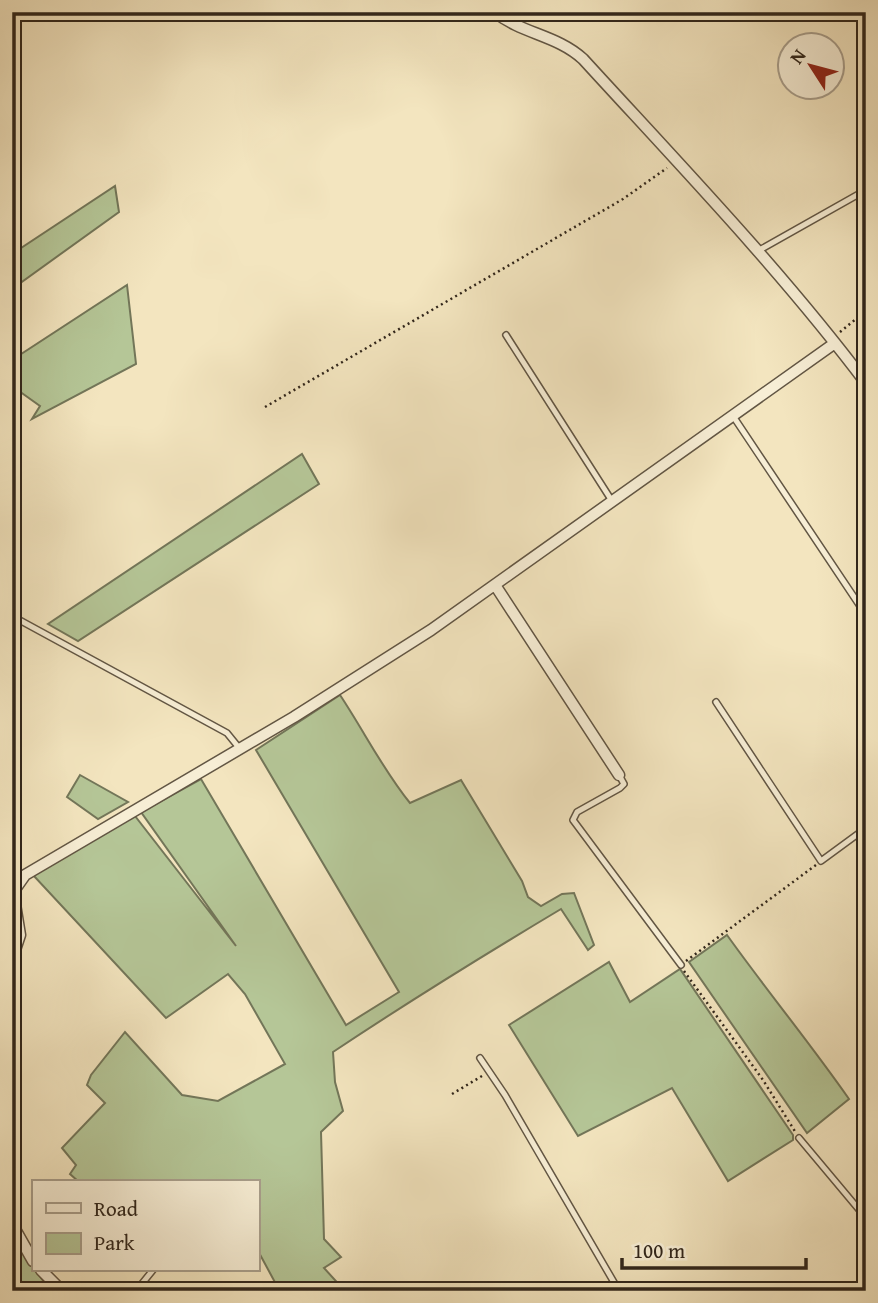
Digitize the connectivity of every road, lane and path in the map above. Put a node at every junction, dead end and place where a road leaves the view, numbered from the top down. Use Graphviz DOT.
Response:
graph roads {
  1 [pos="62,12"];
  2 [pos="134,12"];
  3 [pos="495,12"];
  4 [pos="675,162"];
  5 [pos="866,190"];
  6 [pos="756,252"];
  7 [pos="856,319"];
  8 [pos="506,335"];
  9 [pos="833,340"];
  10 [pos="866,383"];
  11 [pos="265,407"];
  12 [pos="733,416"];
  13 [pos="612,501"];
  14 [pos="495,585"];
  15 [pos="866,615"];
  16 [pos="12,616"];
  17 [pos="716,702"];
  18 [pos="240,749"];
  19 [pos="619,775"];
  20 [pos="866,828"];
  21 [pos="821,861"];
  22 [pos="12,959"];
  23 [pos="681,965"];
  24 [pos="480,1058"];
  25 [pos="490,1072"];
  26 [pos="452,1094"];
  27 [pos="799,1138"];
  28 [pos="866,1218"];
  29 [pos="12,1224"];
  30 [pos="32,1259"];
  31 [pos="43,1272"];
  32 [pos="151,1272"];
  33 [pos="62,1291"];
  34 [pos="136,1291"];
  35 [pos="619,1291"];
  1 -- 2 [label="path"];
  3 -- 4 [label="street"];
  4 -- 6 [label="street"];
  4 -- 11 [label="path"];
  5 -- 6 [label="lane"];
  6 -- 9 [label="street"];
  7 -- 9 [label="path"];
  8 -- 13 [label="lane"];
  9 -- 10 [label="street"];
  9 -- 12 [label="street"];
  12 -- 13 [label="street"];
  12 -- 15 [label="lane"];
  13 -- 14 [label="street"];
  14 -- 18 [label="street"];
  14 -- 19 [label="street"];
  16 -- 18 [label="lane"];
  17 -- 21 [label="lane"];
  18 -- 22 [label="street"];
  19 -- 23 [label="lane"];
  20 -- 21 [label="lane"];
  21 -- 23 [label="path"];
  23 -- 27 [label="path"];
  24 -- 25 [label="lane"];
  25 -- 26 [label="path"];
  25 -- 35 [label="lane"];
  27 -- 28 [label="lane"];
  29 -- 30 [label="street"];
  31 -- 33 [label="street"];
  32 -- 34 [label="lane"];
}
